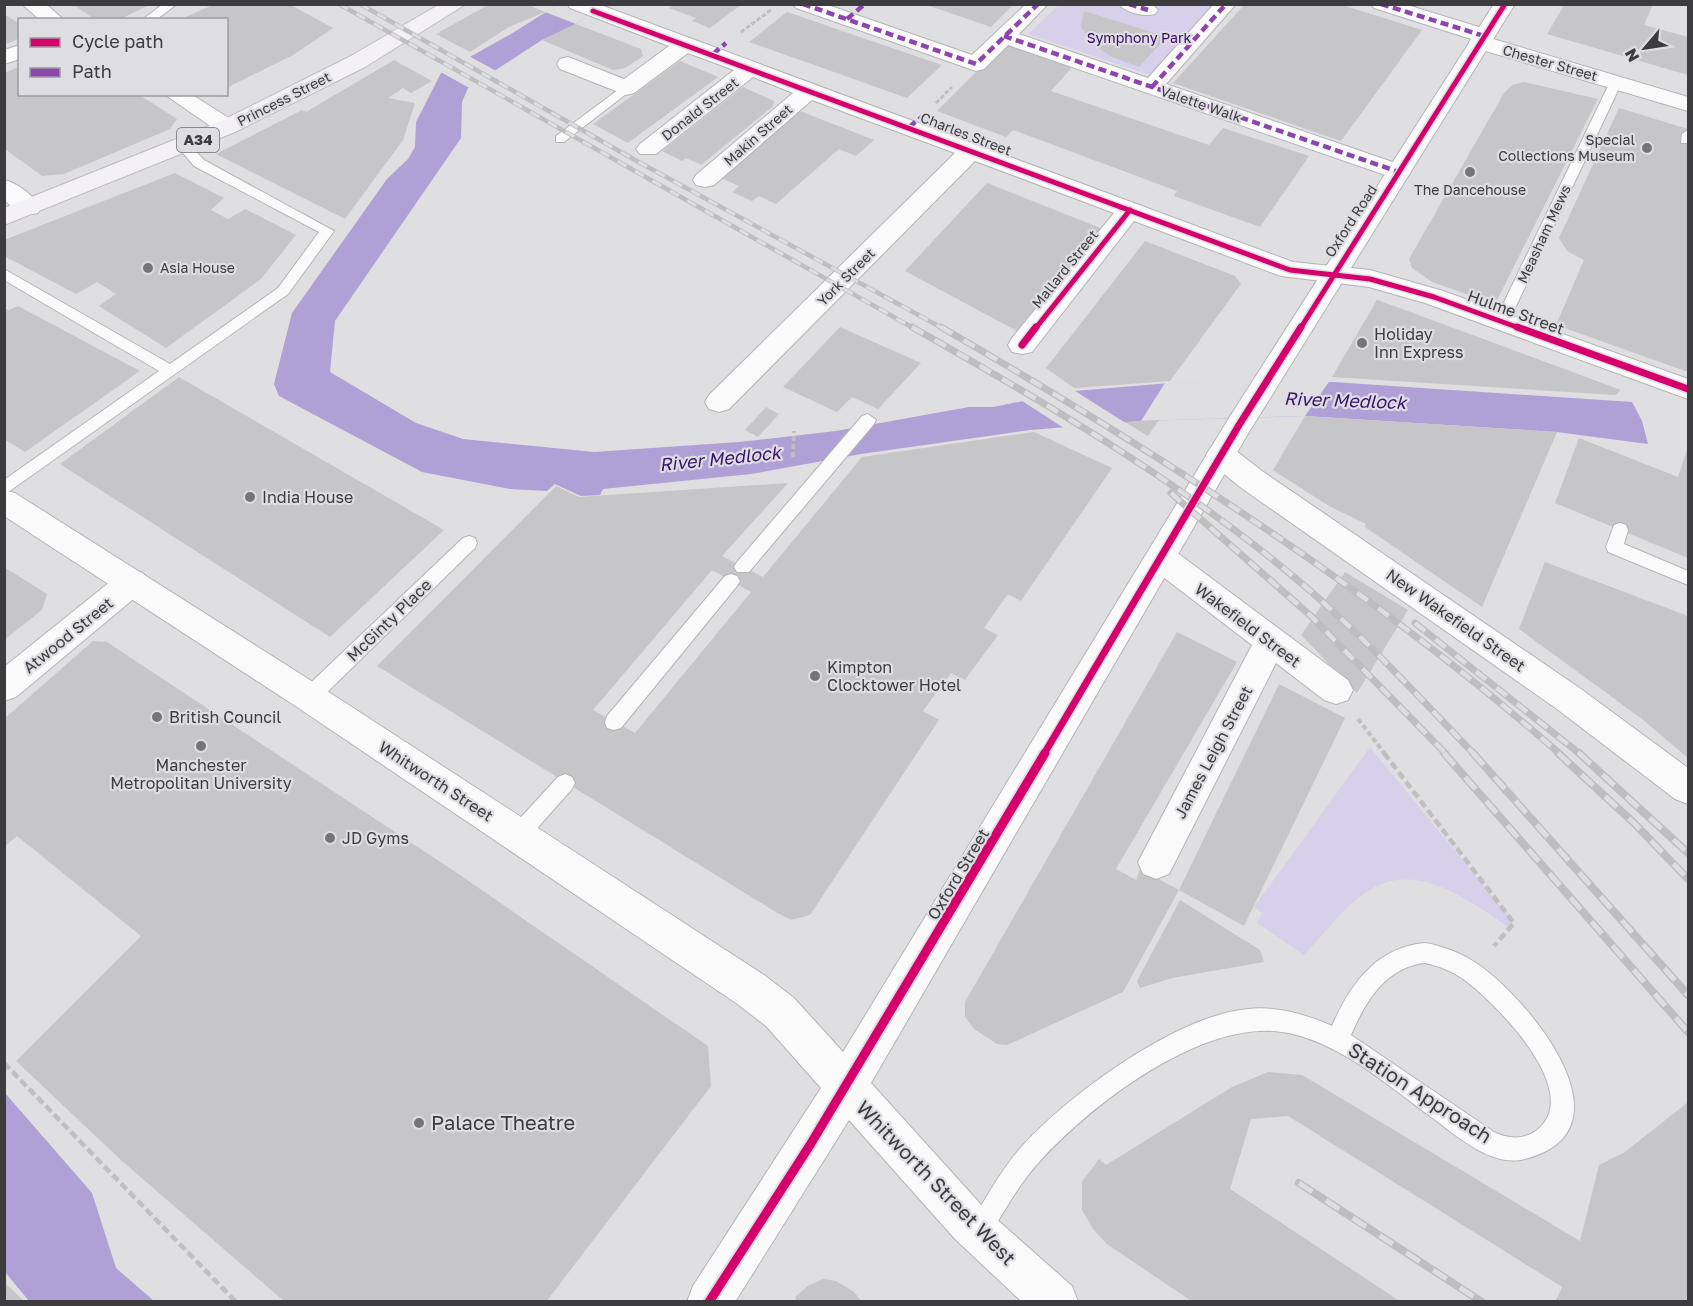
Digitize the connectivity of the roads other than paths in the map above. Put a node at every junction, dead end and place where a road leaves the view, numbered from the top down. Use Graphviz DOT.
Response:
graph roads {
  1 [pos="32,4"];
  2 [pos="172,4"];
  3 [pos="456,4"];
  4 [pos="803,4"];
  5 [pos="865,4"];
  6 [pos="1038,4"];
  7 [pos="1226,4"];
  8 [pos="1381,4"];
  9 [pos="1505,4"];
  10 [pos="585,8"];
  11 [pos="51,18"];
  12 [pos="150,18"];
  13 [pos="846,20"];
  14 [pos="1004,36"];
  15 [pos="1482,39"];
  16 [pos="686,44"];
  17 [pos="18,52"];
  18 [pos="4,58"];
  19 [pos="568,64"];
  20 [pos="751,68"];
  21 [pos="1616,82"];
  22 [pos="1152,87"];
  23 [pos="626,88"];
  24 [pos="810,90"];
  25 [pos="178,96"];
  26 [pos="1689,104"];
  27 [pos="227,127"];
  28 [pos="560,139"];
  29 [pos="183,146"];
  30 [pos="648,149"];
  31 [pos="971,151"];
  32 [pos="1399,172"];
  33 [pos="705,180"];
  34 [pos="4,187"];
  35 [pos="29,207"];
  36 [pos="1130,210"];
  37 [pos="4,217"];
  38 [pos="4,274"];
  39 [pos="1331,275"];
  40 [pos="1502,321"];
  41 [pos="1022,345"];
  42 [pos="169,370"];
  43 [pos="1689,389"];
  44 [pos="719,402"];
  45 [pos="868,420"];
  46 [pos="1221,455"];
  47 [pos="4,489"];
  48 [pos="4,501"];
  49 [pos="1620,530"];
  50 [pos="469,543"];
  51 [pos="1161,558"];
  52 [pos="1689,578"];
  53 [pos="132,582"];
  54 [pos="1270,642"];
  55 [pos="4,687"];
  56 [pos="1336,690"];
  57 [pos="309,697"];
  58 [pos="614,722"];
  59 [pos="565,783"];
  60 [pos="1689,788"];
  61 [pos="518,835"];
  62 [pos="1156,862"];
  63 [pos="1338,1039"];
  64 [pos="845,1086"];
  65 [pos="978,1233"];
  66 [pos="1051,1298"];
  67 [pos="709,1302"];
  1 -- 11 [label="street"];
  2 -- 12 [label="lane"];
  3 -- 27 [label="main road, Princess Street / A34"];
  4 -- 13 [label="street"];
  5 -- 13 [label="street"];
  6 -- 14 [label="street"];
  7 -- 22 [label="street"];
  8 -- 15 [label="street, Chester Street"];
  9 -- 15 [label="street, Oxford Road"];
  10 -- 16 [label="street, Charles Street"];
  13 -- 14 [label="street"];
  14 -- 22 [label="street, Valette Walk"];
  15 -- 21 [label="street, Chester Street"];
  15 -- 32 [label="street, Oxford Road"];
  16 -- 20 [label="street, Charles Street"];
  16 -- 23 [label="street"];
  17 -- 18 [label="street"];
  19 -- 23 [label="street"];
  20 -- 24 [label="street, Charles Street"];
  20 -- 30 [label="street, Donald Street"];
  21 -- 26 [label="street, Chester Street"];
  21 -- 40 [label="lane, Measham Mews"];
  22 -- 32 [label="street, Valette Walk"];
  23 -- 28 [label="lane"];
  24 -- 31 [label="street, Charles Street"];
  24 -- 33 [label="street, Makin Street"];
  25 -- 27 [label="street"];
  27 -- 29 [label="main road, Princess Street / A34"];
  29 -- 35 [label="main road, Princess Street / A34"];
  29 -- 42 [label="lane"];
  31 -- 36 [label="street, Charles Street"];
  31 -- 44 [label="street, York Street"];
  32 -- 39 [label="street, Oxford Road"];
  34 -- 35 [label="street"];
  35 -- 37 [label="main road, Princess Street / A34"];
  36 -- 39 [label="street, Charles Street"];
  36 -- 41 [label="street, Mallard Street"];
  38 -- 42 [label="lane"];
  39 -- 40 [label="street, Hulme Street"];
  39 -- 46 [label="street, Oxford Road"];
  40 -- 43 [label="street, Hulme Street"];
  42 -- 47 [label="lane"];
  45 -- 58 [label="lane"];
  46 -- 51 [label="street, Oxford Street"];
  46 -- 60 [label="street, New Wakefield Street"];
  48 -- 53 [label="street, Whitworth Street"];
  49 -- 52 [label="lane"];
  50 -- 57 [label="lane, McGinty Place"];
  51 -- 54 [label="street, Wakefield Street"];
  51 -- 64 [label="street, Oxford Street"];
  53 -- 55 [label="street, Atwood Street"];
  53 -- 57 [label="street, Whitworth Street"];
  54 -- 56 [label="street, Wakefield Street"];
  54 -- 62 [label="street, James Leigh Street"];
  57 -- 61 [label="street, Whitworth Street"];
  59 -- 61 [label="lane"];
  61 -- 64 [label="street, Whitworth Street"];
  63 -- 63 [label="lane, Station Approach"];
  63 -- 65 [label="lane, Station Approach"];
  64 -- 65 [label="street, Whitworth Street West"];
  64 -- 67 [label="street, Oxford Street"];
  65 -- 66 [label="street, Whitworth Street West"];
}
